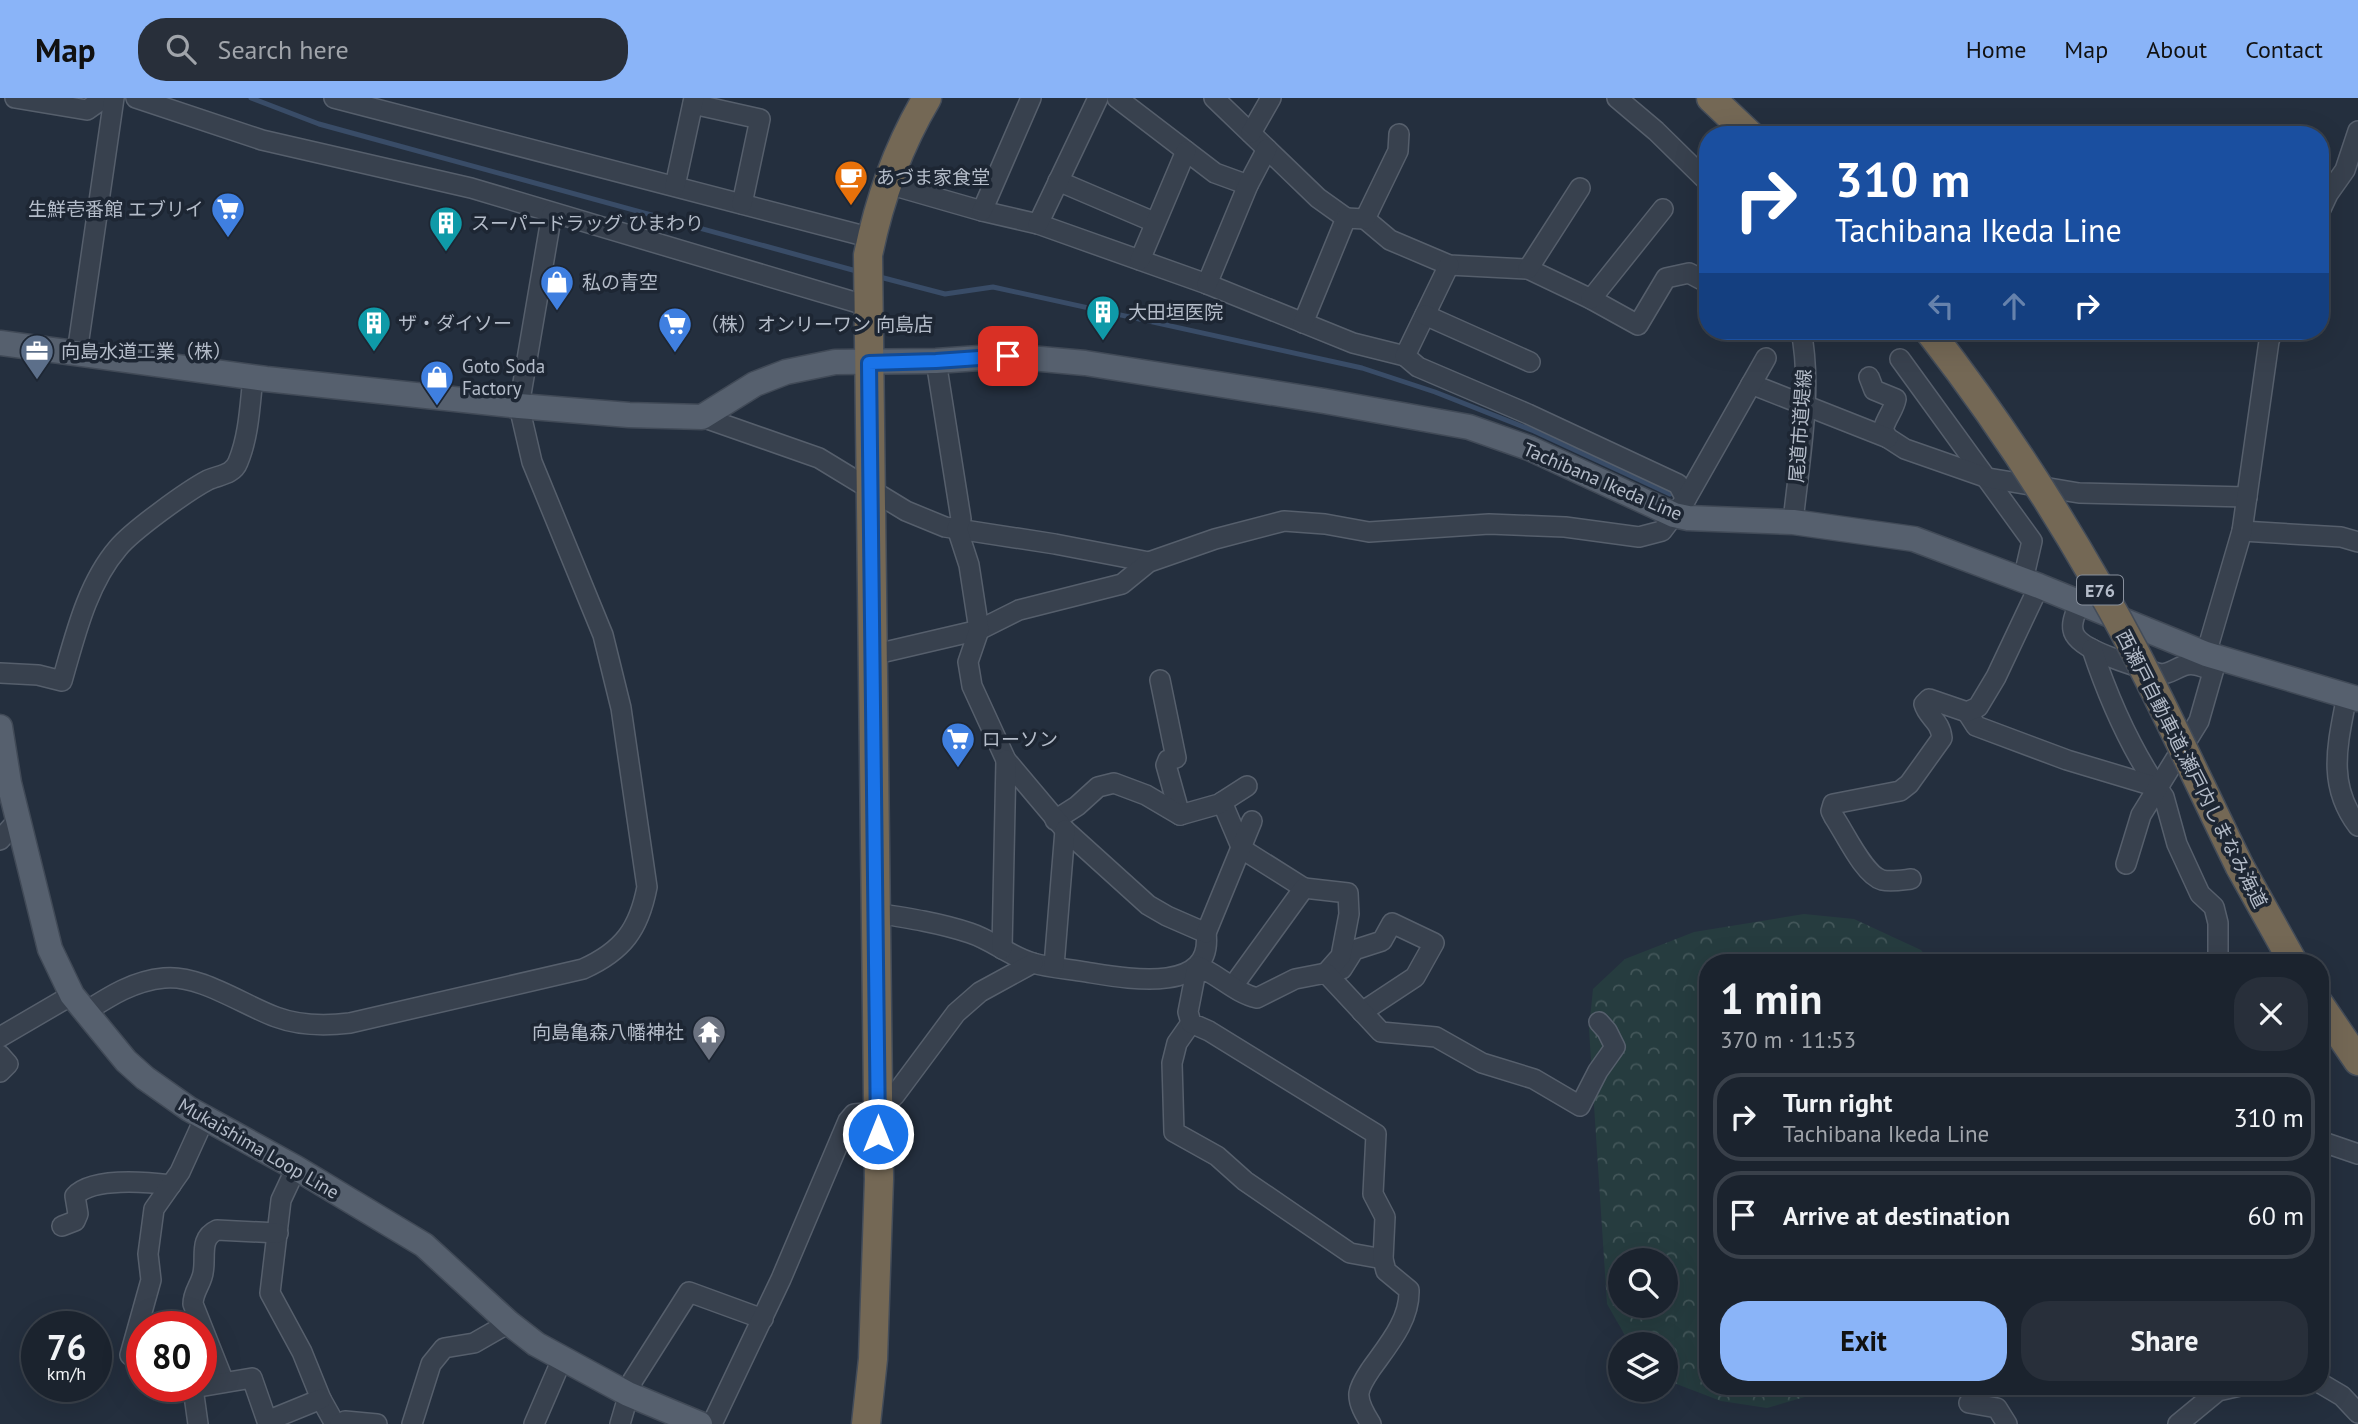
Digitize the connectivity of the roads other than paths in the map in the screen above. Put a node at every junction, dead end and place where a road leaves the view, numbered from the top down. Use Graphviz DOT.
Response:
graph roads {
  1 [pos="15,98"];
  2 [pos="104,98"];
  3 [pos="114,98"];
  4 [pos="136,98"];
  5 [pos="334,98"];
  6 [pos="927,98"];
  7 [pos="1031,98"];
  8 [pos="1098,98"];
  9 [pos="1117,98"];
  10 [pos="1214,98"];
  11 [pos="1271,98"];
  12 [pos="1617,98"];
  13 [pos="1712,98"];
  14 [pos="694,101"];
  15 [pos="167,103"];
  16 [pos="1741,126"];
  17 [pos="2358,131"];
  18 [pos="1251,133"];
  19 [pos="1399,134"];
  20 [pos="1267,149"];
  21 [pos="1186,151"];
  22 [pos="2351,171"];
  23 [pos="1699,173"];
  24 [pos="1058,181"];
  25 [pos="888,184"];
  26 [pos="1248,185"];
  27 [pos="675,186"];
  28 [pos="1580,188"];
  29 [pos="2329,193"];
  30 [pos="742,204"];
  31 [pos="1663,209"];
  32 [pos="982,211"];
  33 [pos="552,213"];
  34 [pos="1356,218"];
  35 [pos="1154,222"];
  36 [pos="1038,224"];
  37 [pos="870,246"];
  38 [pos="1140,260"];
  39 [pos="1449,265"];
  40 [pos="1528,269"];
  41 [pos="1699,278"];
  42 [pos="1207,284"];
  43 [pos="868,299"];
  44 [pos="1591,299"];
  45 [pos="1425,315"];
  46 [pos="1303,323"];
  47 [pos="1803,340"];
  48 [pos="1935,340"];
  49 [pos="2269,340"];
  50 [pos="0,343"];
  51 [pos="78,353"];
  52 [pos="1405,356"];
  53 [pos="1766,358"];
  54 [pos="1900,359"];
  55 [pos="936,361"];
  56 [pos="1530,362"];
  57 [pos="869,363"];
  58 [pos="253,377"];
  59 [pos="1869,377"];
  60 [pos="1751,384"];
  61 [pos="1804,405"];
  62 [pos="519,406"];
  63 [pos="702,417"];
  64 [pos="1888,438"];
  65 [pos="1988,478"];
  66 [pos="871,488"];
  67 [pos="2247,498"];
  68 [pos="1680,507"];
  69 [pos="1793,522"];
  70 [pos="957,527"];
  71 [pos="2242,531"];
  72 [pos="2358,541"];
  73 [pos="1149,562"];
  74 [pos="2031,583"];
  75 [pos="2080,603"];
  76 [pos="979,630"];
  77 [pos="2092,649"];
  78 [pos="872,655"];
  79 [pos="2212,661"];
  80 [pos="0,673"];
  81 [pos="1160,680"];
  82 [pos="2352,697"];
  83 [pos="1968,712"];
  84 [pos="0,727"];
  85 [pos="1006,760"];
  86 [pos="1247,786"];
  87 [pos="2157,786"];
  88 [pos="1222,802"];
  89 [pos="1180,815"];
  90 [pos="18,820"];
  91 [pos="1252,821"];
  92 [pos="1060,825"];
  93 [pos="2358,826"];
  94 [pos="0,840"];
  95 [pos="1242,849"];
  96 [pos="2126,864"];
  97 [pos="1911,879"];
  98 [pos="1304,888"];
  99 [pos="876,913"];
  100 [pos="1206,933"];
  101 [pos="1002,950"];
  102 [pos="2218,954"];
  103 [pos="2289,954"];
  104 [pos="1033,963"];
  105 [pos="1054,966"];
  106 [pos="1197,966"];
  107 [pos="1330,977"];
  108 [pos="1233,986"];
  109 [pos="79,1003"];
  110 [pos="1362,1012"];
  111 [pos="2329,1019"];
  112 [pos="1599,1022"];
  113 [pos="1191,1023"];
  114 [pos="0,1037"];
  115 [pos="0,1055"];
  116 [pos="2358,1061"];
  117 [pos="0,1072"];
  118 [pos="877,1112"];
  119 [pos="205,1117"];
  120 [pos="2329,1144"];
  121 [pos="2358,1154"];
  122 [pos="296,1168"];
  123 [pos="171,1185"];
  124 [pos="62,1226"];
  125 [pos="278,1233"];
  126 [pos="1383,1259"];
  127 [pos="142,1311"];
  128 [pos="763,1319"];
  129 [pos="509,1324"];
  130 [pos="562,1359"];
  131 [pos="224,1382"];
  132 [pos="2329,1388"];
  133 [pos="628,1394"];
  134 [pos="2212,1395"];
  135 [pos="321,1399"];
  136 [pos="1969,1404"];
  137 [pos="2358,1413"];
  138 [pos="198,1424"];
  139 [pos="337,1424"];
  140 [pos="377,1424"];
  141 [pos="412,1424"];
  142 [pos="534,1424"];
  143 [pos="620,1424"];
  144 [pos="700,1424"];
  145 [pos="712,1424"];
  146 [pos="866,1424"];
  147 [pos="1371,1424"];
  148 [pos="2007,1424"];
  149 [pos="2178,1424"];
  1 -- 2 [label="street"];
  3 -- 51 [label="street"];
  4 -- 15 [label="street"];
  5 -- 27 [label="street"];
  6 -- 25 [label="highway"];
  7 -- 32 [label="street"];
  8 -- 24 [label="street"];
  9 -- 21 [label="street"];
  10 -- 18 [label="street"];
  11 -- 18 [label="street"];
  12 -- 23 [label="street"];
  13 -- 16 [label="highway"];
  14 -- 27 [label="street"];
  14 -- 30 [label="street"];
  15 -- 33 [label="street"];
  17 -- 22 [label="street"];
  18 -- 20 [label="street"];
  19 -- 34 [label="street"];
  20 -- 26 [label="street"];
  20 -- 34 [label="street"];
  21 -- 26 [label="street"];
  21 -- 35 [label="street"];
  22 -- 29 [label="street"];
  24 -- 35 [label="street"];
  24 -- 36 [label="street"];
  25 -- 32 [label="street"];
  25 -- 37 [label="highway"];
  26 -- 42 [label="street"];
  27 -- 30 [label="street"];
  28 -- 40 [label="street"];
  30 -- 37 [label="street"];
  31 -- 44 [label="street"];
  32 -- 36 [label="street"];
  33 -- 43 [label="street"];
  33 -- 62 [label="street"];
  34 -- 39 [label="street"];
  34 -- 46 [label="street"];
  35 -- 38 [label="street"];
  36 -- 38 [label="street"];
  37 -- 43 [label="highway"];
  38 -- 42 [label="street"];
  39 -- 40 [label="street"];
  39 -- 45 [label="street"];
  40 -- 44 [label="street"];
  41 -- 44 [label="street"];
  42 -- 46 [label="street"];
  43 -- 57 [label="highway"];
  45 -- 52 [label="street"];
  45 -- 56 [label="street"];
  46 -- 52 [label="street"];
  47 -- 61 [label="street, 尾道市道堤線"];
  48 -- 103 [label="highway, 西瀬戸自動車道;瀬戸内しまなみ海道 / E76, bridge"];
  49 -- 67 [label="street"];
  50 -- 51 [label="main road"];
  51 -- 58 [label="main road"];
  52 -- 68 [label="street"];
  53 -- 60 [label="street"];
  54 -- 65 [label="street"];
  55 -- 57 [label="main road, Tachibana Ikeda Line"];
  55 -- 68 [label="main road, Tachibana Ikeda Line"];
  55 -- 70 [label="street"];
  57 -- 63 [label="main road"];
  57 -- 66 [label="highway"];
  58 -- 62 [label="main road"];
  58 -- 80 [label="street"];
  59 -- 64 [label="street"];
  60 -- 61 [label="street"];
  60 -- 68 [label="street"];
  61 -- 64 [label="street"];
  61 -- 69 [label="street, 尾道市道堤線"];
  62 -- 63 [label="main road"];
  62 -- 109 [label="street"];
  63 -- 66 [label="street"];
  64 -- 65 [label="street"];
  65 -- 67 [label="street"];
  65 -- 74 [label="street"];
  66 -- 70 [label="street"];
  66 -- 78 [label="highway"];
  67 -- 71 [label="street"];
  68 -- 69 [label="main road, Tachibana Ikeda Line"];
  68 -- 73 [label="street"];
  69 -- 74 [label="main road, Tachibana Ikeda Line"];
  70 -- 73 [label="street"];
  70 -- 76 [label="street"];
  71 -- 72 [label="street"];
  71 -- 79 [label="street"];
  73 -- 76 [label="street"];
  74 -- 75 [label="main road, Tachibana Ikeda Line"];
  74 -- 83 [label="street"];
  75 -- 77 [label="street"];
  75 -- 79 [label="main road, Tachibana Ikeda Line"];
  76 -- 78 [label="street"];
  76 -- 85 [label="street"];
  77 -- 79 [label="street"];
  77 -- 87 [label="street"];
  78 -- 99 [label="highway"];
  79 -- 82 [label="main road, Tachibana Ikeda Line"];
  79 -- 87 [label="street"];
  81 -- 89 [label="street"];
  82 -- 93 [label="street"];
  83 -- 87 [label="street"];
  83 -- 97 [label="street"];
  84 -- 90 [label="main road, Mukaishima Loop Line"];
  85 -- 92 [label="street"];
  85 -- 101 [label="street"];
  86 -- 88 [label="street"];
  87 -- 96 [label="street"];
  87 -- 102 [label="street"];
  88 -- 89 [label="street"];
  88 -- 95 [label="street"];
  89 -- 92 [label="street"];
  90 -- 94 [label="street"];
  90 -- 109 [label="main road, Mukaishima Loop Line"];
  91 -- 95 [label="street"];
  92 -- 100 [label="street"];
  92 -- 105 [label="street"];
  95 -- 98 [label="street"];
  95 -- 100 [label="street"];
  98 -- 107 [label="street"];
  98 -- 108 [label="street"];
  99 -- 101 [label="street"];
  99 -- 118 [label="highway"];
  100 -- 106 [label="street"];
  101 -- 104 [label="street"];
  104 -- 105 [label="street"];
  104 -- 118 [label="street"];
  105 -- 106 [label="street"];
  106 -- 108 [label="street"];
  106 -- 113 [label="street"];
  107 -- 108 [label="street"];
  107 -- 110 [label="street"];
  107 -- 110 [label="street"];
  109 -- 114 [label="street"];
  109 -- 119 [label="main road, Mukaishima Loop Line"];
  110 -- 112 [label="street"];
  111 -- 116 [label="highway"];
  113 -- 126 [label="street"];
  113 -- 126 [label="street"];
  115 -- 117 [label="street"];
  118 -- 128 [label="street"];
  118 -- 146 [label="highway"];
  119 -- 122 [label="main road, Mukaishima Loop Line"];
  119 -- 123 [label="street"];
  120 -- 121 [label="street"];
  122 -- 125 [label="street"];
  122 -- 129 [label="main road, Mukaishima Loop Line"];
  123 -- 124 [label="street"];
  123 -- 127 [label="street"];
  125 -- 131 [label="street"];
  125 -- 135 [label="street"];
  126 -- 147 [label="street"];
  128 -- 133 [label="street"];
  128 -- 145 [label="street"];
  129 -- 130 [label="main road, Mukaishima Loop Line"];
  129 -- 141 [label="street"];
  130 -- 133 [label="main road, Mukaishima Loop Line"];
  130 -- 142 [label="street"];
  131 -- 135 [label="street"];
  131 -- 138 [label="street"];
  132 -- 137 [label="street"];
  133 -- 143 [label="street"];
  133 -- 144 [label="main road, Mukaishima Loop Line"];
  134 -- 149 [label="street"];
  135 -- 139 [label="street"];
  136 -- 148 [label="street"];
  139 -- 140 [label="street"];
}
